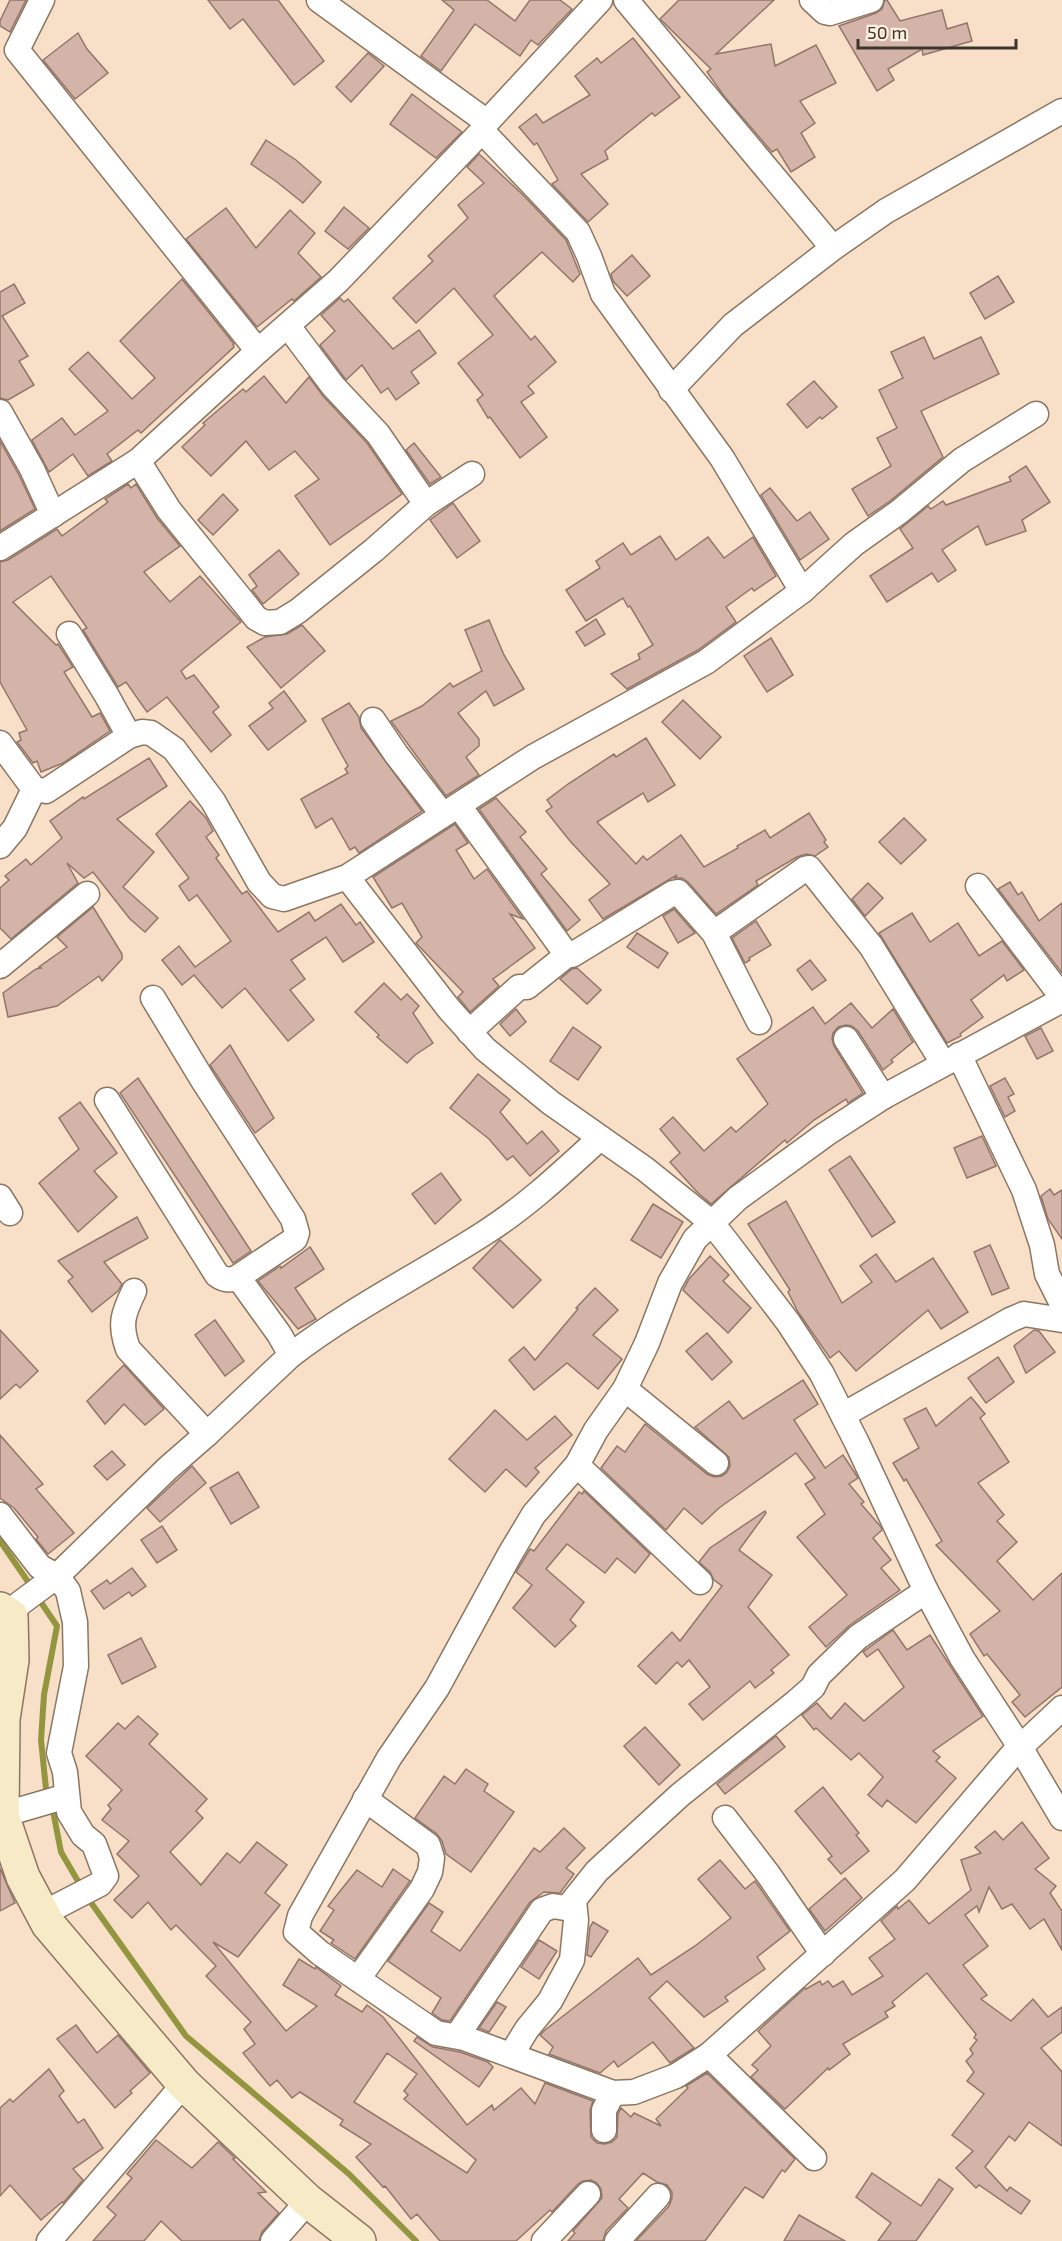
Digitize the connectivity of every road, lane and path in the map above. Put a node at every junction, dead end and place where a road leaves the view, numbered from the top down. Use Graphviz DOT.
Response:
graph roads {
  1 [pos="42,0"];
  2 [pos="319,0"];
  3 [pos="600,0"];
  4 [pos="626,0"];
  5 [pos="812,0"];
  6 [pos="871,0"];
  7 [pos="1062,111"];
  8 [pos="484,126"];
  9 [pos="833,248"];
  10 [pos="288,326"];
  11 [pos="258,351"];
  12 [pos="671,390"];
  13 [pos="0,412"];
  14 [pos="1036,414"];
  15 [pos="138,461"];
  16 [pos="472,474"];
  17 [pos="426,504"];
  18 [pos="52,515"];
  19 [pos="0,548"];
  20 [pos="801,591"];
  21 [pos="69,634"];
  22 [pos="373,720"];
  23 [pos="129,736"];
  24 [pos="0,744"];
  25 [pos="34,789"];
  26 [pos="451,811"];
  27 [pos="0,846"];
  28 [pos="347,877"];
  29 [pos="978,886"];
  30 [pos="87,894"];
  31 [pos="714,933"];
  32 [pos="567,955"];
  33 [pos="0,966"];
  34 [pos="153,998"];
  35 [pos="1062,999"];
  36 [pos="759,1022"];
  37 [pos="469,1032"];
  38 [pos="846,1039"];
  39 [pos="951,1059"];
  40 [pos="883,1097"];
  41 [pos="106,1100"];
  42 [pos="600,1138"];
  43 [pos="711,1222"];
  44 [pos="238,1277"];
  45 [pos="134,1291"];
  46 [pos="1062,1304"];
  47 [pos="1062,1320"];
  48 [pos="291,1355"];
  49 [pos="625,1389"];
  50 [pos="843,1414"];
  51 [pos="207,1434"];
  52 [pos="716,1463"];
  53 [pos="577,1465"];
  54 [pos="0,1515"];
  55 [pos="57,1576"];
  56 [pos="700,1582"];
  57 [pos="926,1591"];
  58 [pos="10,1610"];
  59 [pos="1062,1708"];
  60 [pos="1020,1747"];
  61 [pos="61,1797"];
  62 [pos="365,1799"];
  63 [pos="9,1813"];
  64 [pos="725,1818"];
  65 [pos="1062,1818"];
  66 [pos="574,1901"];
  67 [pos="48,1910"];
  68 [pos="823,1954"];
  69 [pos="358,1979"];
  70 [pos="457,2036"];
  71 [pos="511,2055"];
  72 [pos="709,2055"];
  73 [pos="184,2084"];
  74 [pos="613,2093"];
  75 [pos="604,2130"];
  76 [pos="814,2158"];
  77 [pos="588,2194"];
  78 [pos="658,2196"];
  79 [pos="308,2201"];
  80 [pos="50,2241"];
  81 [pos="273,2241"];
  82 [pos="359,2241"];
  83 [pos="544,2241"];
  84 [pos="617,2241"];
  1 -- 11 [label="street"];
  2 -- 8 [label="street"];
  3 -- 8 [label="street"];
  4 -- 9 [label="street"];
  5 -- 6 [label="street"];
  7 -- 9 [label="street"];
  8 -- 10 [label="street"];
  8 -- 12 [label="street"];
  9 -- 12 [label="street"];
  10 -- 11 [label="street"];
  10 -- 17 [label="street"];
  11 -- 15 [label="street"];
  12 -- 20 [label="street"];
  13 -- 18 [label="street"];
  14 -- 20 [label="street"];
  15 -- 17 [label="street"];
  15 -- 18 [label="street"];
  16 -- 17 [label="street"];
  18 -- 19 [label="street"];
  20 -- 26 [label="street"];
  21 -- 23 [label="street"];
  22 -- 26 [label="street"];
  23 -- 25 [label="street"];
  23 -- 28 [label="street"];
  24 -- 25 [label="street"];
  25 -- 27 [label="street"];
  26 -- 28 [label="street"];
  26 -- 32 [label="street"];
  28 -- 37 [label="street"];
  29 -- 35 [label="street"];
  30 -- 33 [label="street"];
  31 -- 32 [label="street"];
  31 -- 36 [label="street"];
  31 -- 39 [label="street"];
  32 -- 37 [label="street"];
  34 -- 44 [label="street"];
  35 -- 39 [label="street"];
  37 -- 42 [label="street"];
  38 -- 40 [label="street"];
  39 -- 40 [label="street"];
  39 -- 46 [label="street"];
  40 -- 43 [label="street"];
  41 -- 44 [label="street"];
  42 -- 43 [label="street"];
  42 -- 48 [label="street"];
  43 -- 49 [label="street"];
  43 -- 50 [label="street"];
  44 -- 48 [label="street"];
  45 -- 51 [label="street"];
  47 -- 50 [label="street"];
  48 -- 51 [label="street"];
  49 -- 52 [label="street"];
  49 -- 53 [label="street"];
  50 -- 57 [label="street"];
  51 -- 55 [label="street"];
  53 -- 56 [label="street"];
  53 -- 62 [label="street"];
  54 -- 55 [label="street"];
  55 -- 58 [label="street"];
  55 -- 61 [label="street"];
  57 -- 60 [label="street"];
  57 -- 66 [label="street"];
  58 -- 63 [label="main road"];
  59 -- 60 [label="street"];
  60 -- 65 [label="street"];
  60 -- 68 [label="street"];
  61 -- 63 [label="street"];
  61 -- 67 [label="street"];
  62 -- 69 [label="street"];
  62 -- 69 [label="street"];
  63 -- 67 [label="main road"];
  64 -- 68 [label="street"];
  66 -- 70 [label="street"];
  66 -- 71 [label="street"];
  67 -- 73 [label="main road"];
  68 -- 72 [label="street"];
  69 -- 70 [label="street"];
  70 -- 71 [label="street"];
  71 -- 74 [label="street"];
  72 -- 74 [label="street"];
  72 -- 76 [label="street"];
  73 -- 79 [label="main road"];
  73 -- 80 [label="street"];
  74 -- 75 [label="street"];
  77 -- 83 [label="street"];
  78 -- 84 [label="street"];
  79 -- 81 [label="street"];
  79 -- 82 [label="main road"];
}
